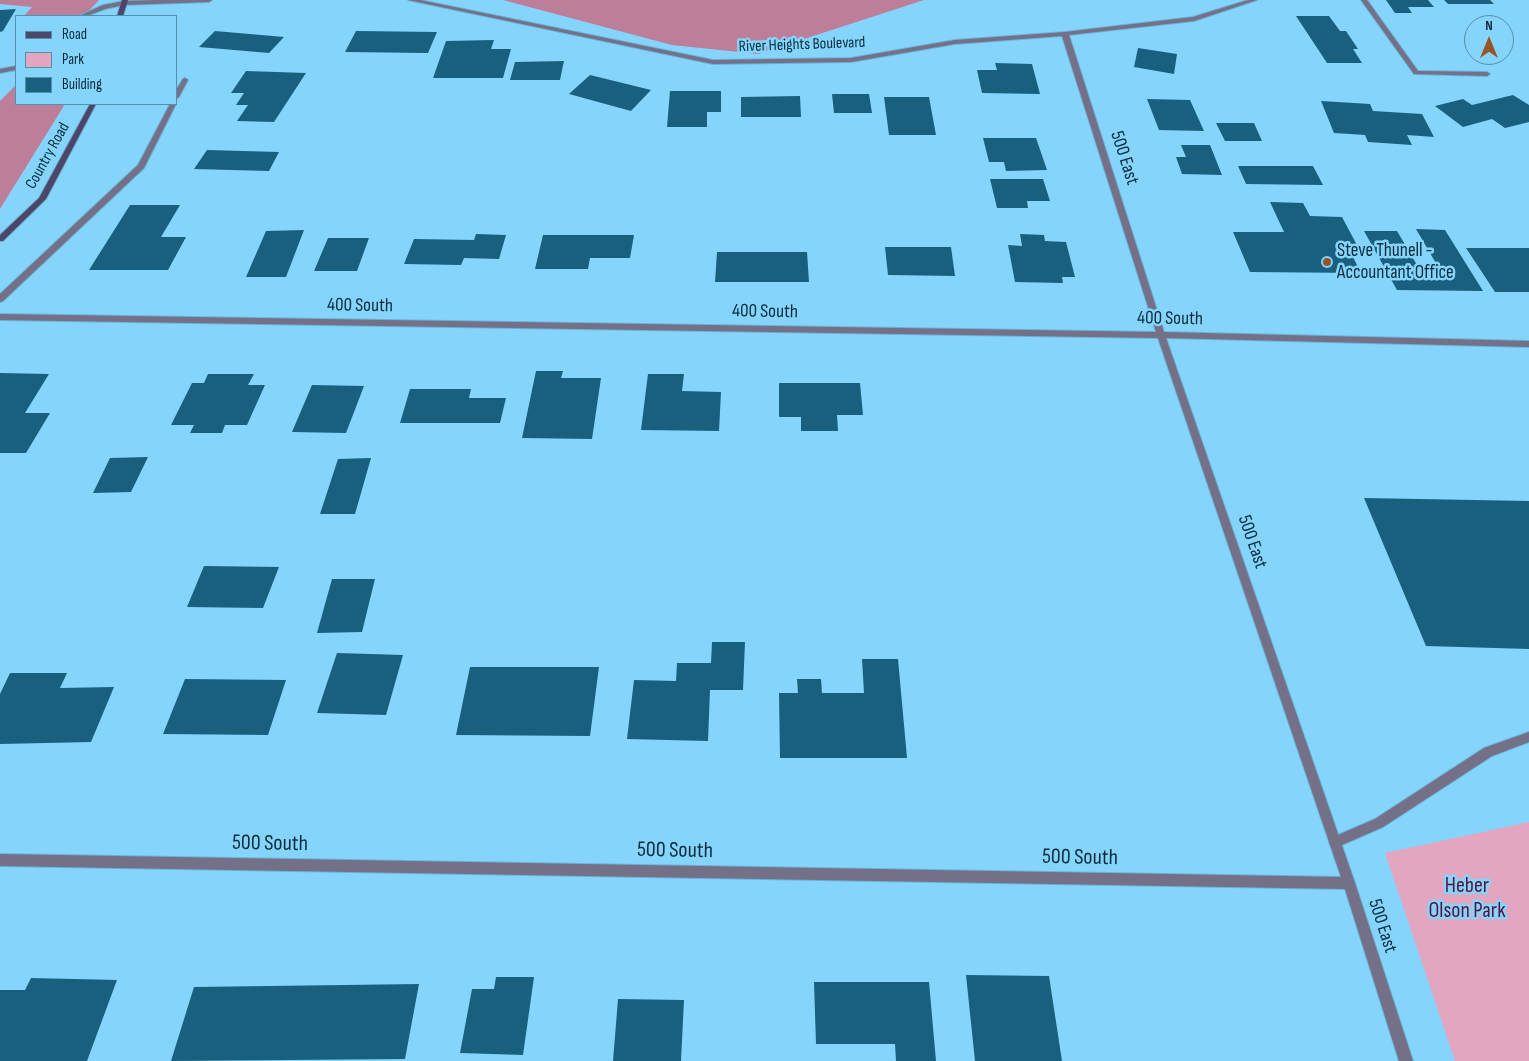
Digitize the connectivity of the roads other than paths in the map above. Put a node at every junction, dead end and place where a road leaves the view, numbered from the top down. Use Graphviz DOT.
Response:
graph roads {
  1 [pos="209,0"];
  2 [pos="411,0"];
  3 [pos="1254,0"];
  4 [pos="1364,0"];
  5 [pos="124,2"];
  6 [pos="84,15"];
  7 [pos="120,15"];
  8 [pos="1065,34"];
  9 [pos="15,68"];
  10 [pos="0,71"];
  11 [pos="1487,74"];
  12 [pos="185,80"];
  13 [pos="178,93"];
  14 [pos="92,105"];
  15 [pos="172,105"];
  16 [pos="0,238"];
  17 [pos="0,299"];
  18 [pos="0,317"];
  19 [pos="1162,335"];
  20 [pos="1529,344"];
  21 [pos="1529,736"];
  22 [pos="1335,842"];
  23 [pos="0,860"];
  24 [pos="1349,883"];
  25 [pos="1406,1061"];
  1 -- 5 [label="street"];
  2 -- 8 [label="street, River Heights Boulevard"];
  3 -- 8 [label="street, River Heights Boulevard"];
  4 -- 11 [label="street"];
  5 -- 6 [label="street"];
  5 -- 7 [label="street"];
  8 -- 19 [label="street, 500 East"];
  9 -- 10 [label="street"];
  12 -- 13 [label="street"];
  14 -- 16 [label="street, Country Road"];
  15 -- 17 [label="street"];
  18 -- 19 [label="street, 400 South"];
  19 -- 20 [label="street, 400 South"];
  19 -- 22 [label="street, 500 East"];
  21 -- 22 [label="street"];
  22 -- 24 [label="street, 500 East"];
  23 -- 24 [label="street, 500 South"];
  24 -- 25 [label="street, 500 East"];
}
